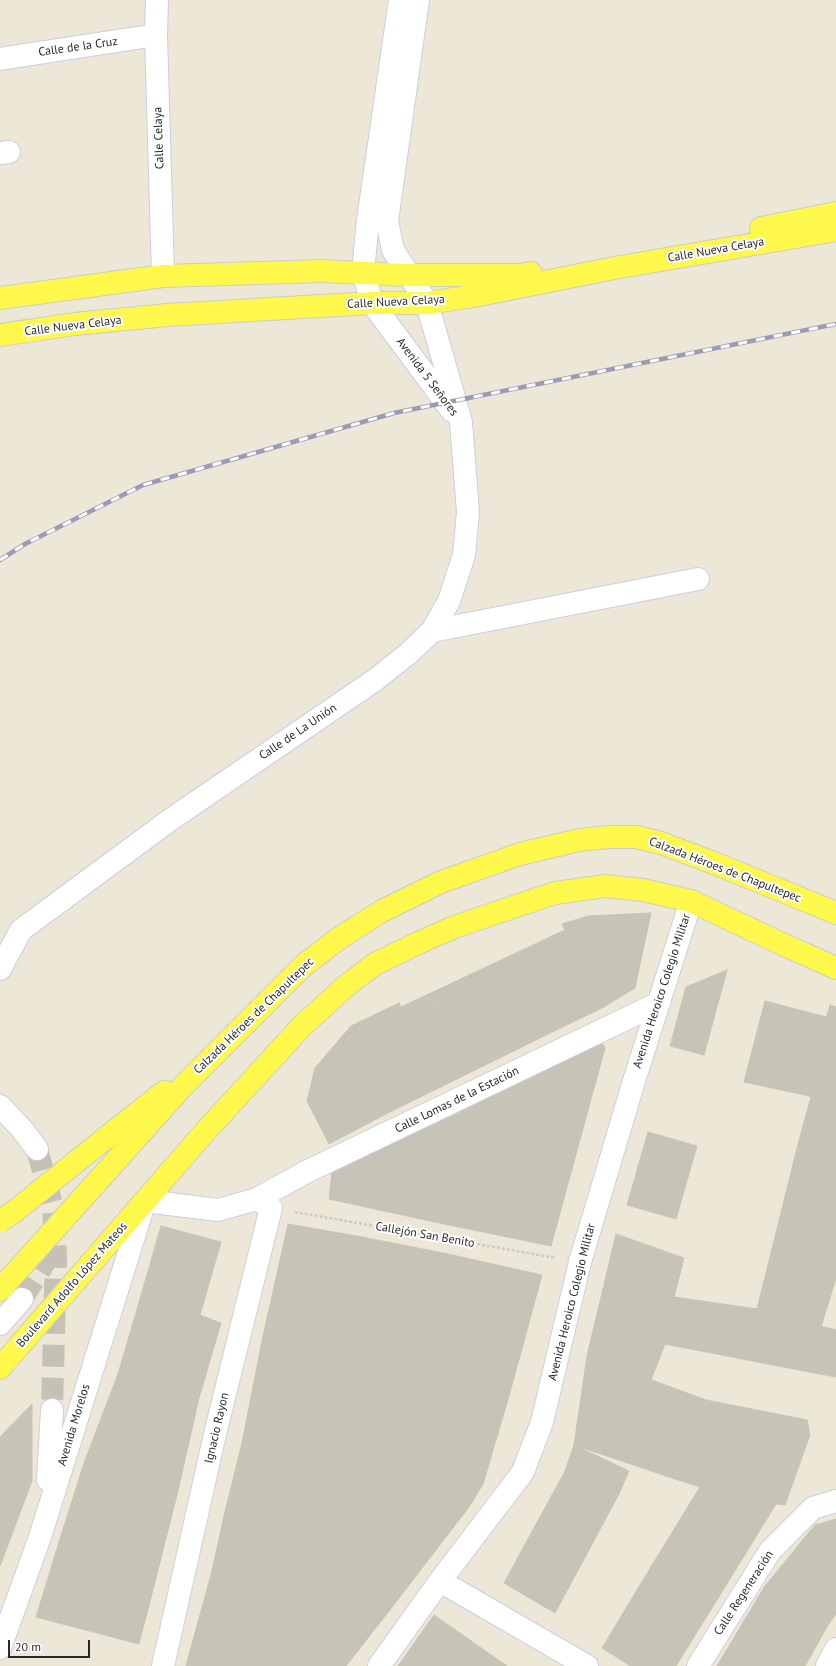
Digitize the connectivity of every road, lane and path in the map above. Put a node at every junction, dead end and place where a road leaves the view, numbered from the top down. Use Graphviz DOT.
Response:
graph roads {
  1 [pos="157,0"];
  2 [pos="400,0"];
  3 [pos="418,0"];
  4 [pos="156,35"];
  5 [pos="0,58"];
  6 [pos="836,213"];
  7 [pos="836,230"];
  8 [pos="363,272"];
  9 [pos="163,276"];
  10 [pos="408,276"];
  11 [pos="0,298"];
  12 [pos="372,303"];
  13 [pos="426,303"];
  14 [pos="0,335"];
  15 [pos="461,422"];
  16 [pos="698,579"];
  17 [pos="432,631"];
  18 [pos="691,901"];
  19 [pos="836,913"];
  20 [pos="21,930"];
  21 [pos="0,938"];
  22 [pos="0,946"];
  23 [pos="836,968"];
  24 [pos="0,969"];
  25 [pos="659,1003"];
  26 [pos="228,1041"];
  27 [pos="0,1106"];
  28 [pos="37,1149"];
  29 [pos="145,1201"];
  30 [pos="264,1203"];
  31 [pos="0,1221"];
  32 [pos="580,1262"];
  33 [pos="0,1290"];
  34 [pos="22,1299"];
  35 [pos="0,1324"];
  36 [pos="0,1368"];
  37 [pos="52,1410"];
  38 [pos="836,1501"];
  39 [pos="40,1537"];
  40 [pos="440,1581"];
  41 [pos="0,1648"];
  42 [pos="836,1650"];
  43 [pos="163,1666"];
  44 [pos="378,1666"];
  45 [pos="587,1666"];
  46 [pos="698,1666"];
  47 [pos="827,1666"];
  1 -- 4 [label="street, Calle Celaya"];
  2 -- 8 [label="street, Avenida 5 Señores"];
  3 -- 10 [label="street, Avenida 5 Señores"];
  4 -- 5 [label="street, Calle de la Cruz"];
  4 -- 9 [label="street, Calle Celaya"];
  6 -- 10 [label="main road, Calle Nueva Celaya"];
  7 -- 13 [label="main road, Calle Nueva Celaya"];
  8 -- 9 [label="main road, Calle Nueva Celaya"];
  8 -- 10 [label="main road, Calle Nueva Celaya"];
  8 -- 12 [label="street, Avenida 5 Señores"];
  9 -- 11 [label="main road, Calle Nueva Celaya"];
  10 -- 13 [label="street, Avenida 5 Señores"];
  12 -- 13 [label="main road, Calle Nueva Celaya"];
  12 -- 14 [label="main road, Calle Nueva Celaya"];
  12 -- 15 [label="street, Avenida 5 Señores"];
  13 -- 15 [label="street, Avenida 5 Señores"];
  15 -- 17 [label="street, Calle de La Unión"];
  16 -- 17 [label="street"];
  17 -- 20 [label="street, Calle de La Unión"];
  18 -- 23 [label="main road"];
  18 -- 25 [label="street, Avenida Heroico Colegio Militar"];
  18 -- 29 [label="main road"];
  19 -- 26 [label="main road, Calzada Héroes de Chapultepec"];
  20 -- 21 [label="street"];
  20 -- 22 [label="street"];
  20 -- 24 [label="street, Calle de La Unión"];
  25 -- 30 [label="street, Calle Lomas de la Estación"];
  25 -- 32 [label="street, Avenida Heroico Colegio Militar"];
  26 -- 31 [label="main road, bridge"];
  26 -- 33 [label="main road, Calzada Héroes de Chapultepec"];
  27 -- 28 [label="street"];
  29 -- 30 [label="street"];
  29 -- 36 [label="main road, Boulevard Adolfo López Mateos"];
  29 -- 39 [label="street, Avenida Morelos"];
  30 -- 32 [label="path, Callejón San Benito"];
  30 -- 43 [label="street, Ignacio Rayon"];
  32 -- 40 [label="street, Avenida Heroico Colegio Militar"];
  34 -- 35 [label="street"];
  37 -- 39 [label="street"];
  38 -- 46 [label="street, Calle Regeneración"];
  39 -- 41 [label="street, Avenida Morelos"];
  40 -- 44 [label="street, Avenida Heroico Colegio Militar"];
  40 -- 45 [label="street"];
  42 -- 47 [label="street"];
}
